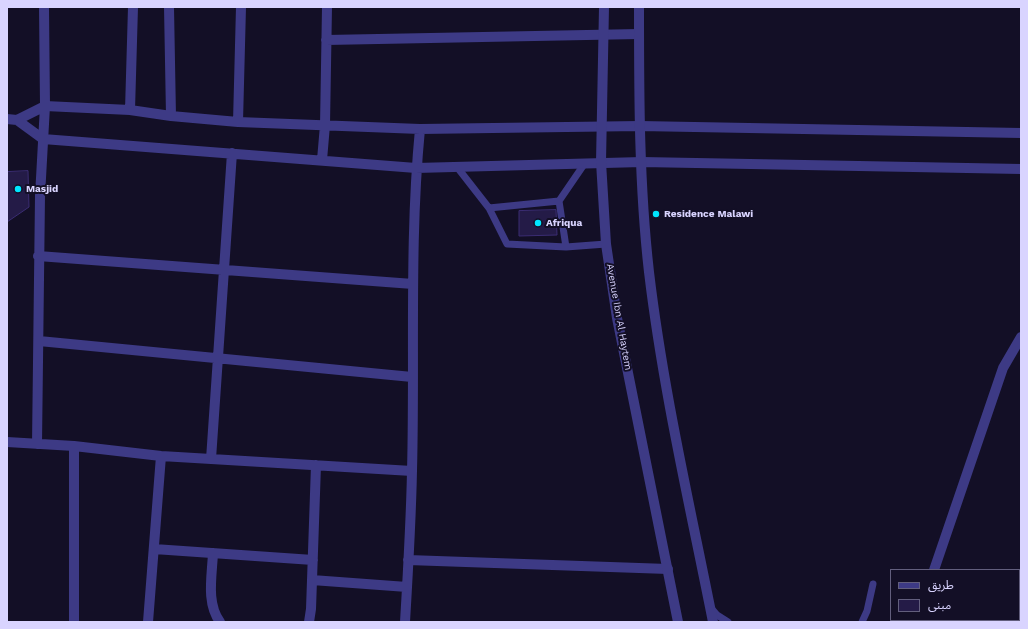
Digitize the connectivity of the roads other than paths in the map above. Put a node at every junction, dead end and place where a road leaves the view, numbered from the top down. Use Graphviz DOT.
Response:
graph roads {
  1 [pos="44,7"];
  2 [pos="133,7"];
  3 [pos="169,7"];
  4 [pos="241,7"];
  5 [pos="327,7"];
  6 [pos="604,7"];
  7 [pos="639,7"];
  8 [pos="639,34"];
  9 [pos="604,35"];
  10 [pos="326,40"];
  11 [pos="46,106"];
  12 [pos="130,110"];
  13 [pos="171,116"];
  14 [pos="12,120"];
  15 [pos="238,122"];
  16 [pos="325,125"];
  17 [pos="601,126"];
  18 [pos="640,126"];
  19 [pos="420,129"];
  20 [pos="1021,133"];
  21 [pos="43,138"];
  22 [pos="232,154"];
  23 [pos="322,160"];
  24 [pos="601,162"];
  25 [pos="642,162"];
  26 [pos="585,163"];
  27 [pos="457,167"];
  28 [pos="416,168"];
  29 [pos="1021,169"];
  30 [pos="559,201"];
  31 [pos="489,208"];
  32 [pos="606,244"];
  33 [pos="566,247"];
  34 [pos="38,256"];
  35 [pos="224,270"];
  36 [pos="413,284"];
  37 [pos="1021,337"];
  38 [pos="39,341"];
  39 [pos="218,358"];
  40 [pos="412,377"];
  41 [pos="7,442"];
  42 [pos="37,444"];
  43 [pos="74,446"];
  44 [pos="161,456"];
  45 [pos="211,459"];
  46 [pos="316,465"];
  47 [pos="412,471"];
  48 [pos="154,549"];
  49 [pos="213,553"];
  50 [pos="312,560"];
  51 [pos="408,560"];
  52 [pos="668,569"];
  53 [pos="934,569"];
  54 [pos="312,580"];
  55 [pos="873,584"];
  56 [pos="407,587"];
  57 [pos="710,608"];
  58 [pos="74,622"];
  59 [pos="148,622"];
  60 [pos="220,622"];
  61 [pos="308,622"];
  62 [pos="405,622"];
  63 [pos="678,622"];
  64 [pos="713,622"];
  65 [pos="728,622"];
  66 [pos="862,622"];
  1 -- 11 [label="street"];
  2 -- 12 [label="street"];
  3 -- 13 [label="street"];
  4 -- 15 [label="street"];
  5 -- 10 [label="street"];
  6 -- 9 [label="street, Avenue Ibn Al Haytem"];
  7 -- 8 [label="street"];
  8 -- 9 [label="street"];
  8 -- 18 [label="street"];
  9 -- 10 [label="street"];
  9 -- 17 [label="street, Avenue Ibn Al Haytem"];
  10 -- 16 [label="street"];
  11 -- 12 [label="street"];
  11 -- 14 [label="street"];
  11 -- 21 [label="street"];
  12 -- 13 [label="street"];
  13 -- 15 [label="street"];
  14 -- 21 [label="street"];
  15 -- 16 [label="street"];
  16 -- 19 [label="street"];
  16 -- 23 [label="street"];
  17 -- 18 [label="street"];
  17 -- 19 [label="street"];
  17 -- 24 [label="street, Avenue Ibn Al Haytem"];
  18 -- 20 [label="street"];
  18 -- 25 [label="street"];
  19 -- 28 [label="street"];
  21 -- 22 [label="street"];
  21 -- 34 [label="street"];
  22 -- 23 [label="street"];
  22 -- 35 [label="street"];
  23 -- 28 [label="street"];
  24 -- 25 [label="street"];
  24 -- 26 [label="street"];
  24 -- 32 [label="street, Avenue Ibn Al Haytem"];
  25 -- 29 [label="street"];
  25 -- 57 [label="street"];
  26 -- 27 [label="street"];
  26 -- 30 [label="lane"];
  27 -- 28 [label="street"];
  27 -- 31 [label="lane"];
  28 -- 36 [label="street"];
  30 -- 31 [label="lane"];
  30 -- 33 [label="lane"];
  31 -- 33 [label="lane"];
  32 -- 33 [label="lane"];
  32 -- 52 [label="street, Avenue Ibn Al Haytem"];
  34 -- 35 [label="street"];
  34 -- 38 [label="street"];
  35 -- 36 [label="street"];
  35 -- 39 [label="street"];
  36 -- 40 [label="street"];
  37 -- 53 [label="street"];
  38 -- 39 [label="street"];
  38 -- 42 [label="street"];
  39 -- 40 [label="street"];
  39 -- 45 [label="street"];
  40 -- 47 [label="street"];
  41 -- 42 [label="street"];
  42 -- 43 [label="street"];
  43 -- 44 [label="street"];
  43 -- 58 [label="street"];
  44 -- 45 [label="street"];
  44 -- 48 [label="street"];
  45 -- 46 [label="street"];
  46 -- 47 [label="street"];
  46 -- 50 [label="street"];
  47 -- 51 [label="street"];
  48 -- 49 [label="street"];
  48 -- 59 [label="street"];
  49 -- 50 [label="street"];
  49 -- 60 [label="street"];
  50 -- 54 [label="street"];
  51 -- 52 [label="street"];
  51 -- 56 [label="street"];
  52 -- 63 [label="street, Avenue Ibn Al Haytem"];
  54 -- 56 [label="street"];
  54 -- 61 [label="street"];
  55 -- 66 [label="lane"];
  56 -- 62 [label="street"];
  57 -- 64 [label="street"];
  57 -- 65 [label="lane"];
}
